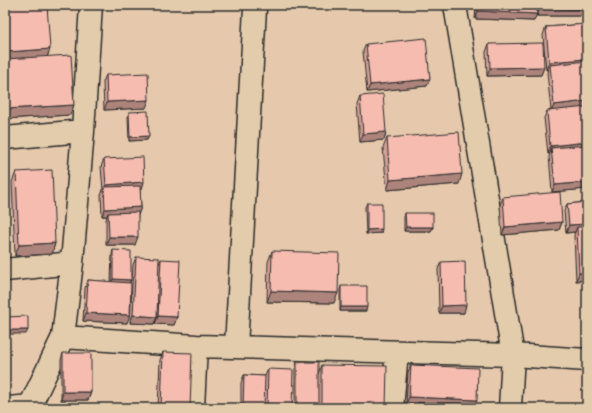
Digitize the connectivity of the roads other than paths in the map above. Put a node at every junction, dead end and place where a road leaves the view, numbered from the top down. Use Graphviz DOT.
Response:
graph roads {
  1 [pos="91,5"];
  2 [pos="455,5"];
  3 [pos="255,9"];
  4 [pos="82,131"];
  5 [pos="5,138"];
  6 [pos="72,263"];
  7 [pos="5,270"];
  8 [pos="63,337"];
  9 [pos="196,346"];
  10 [pos="236,347"];
  11 [pos="397,352"];
  12 [pos="513,355"];
  13 [pos="587,360"];
  14 [pos="23,407"];
  15 [pos="193,408"];
  16 [pos="392,408"];
  17 [pos="510,408"];
  1 -- 4 [label="street"];
  2 -- 12 [label="street"];
  3 -- 10 [label="street"];
  4 -- 5 [label="street"];
  4 -- 6 [label="street"];
  6 -- 7 [label="street"];
  6 -- 8 [label="street"];
  8 -- 9 [label="street"];
  8 -- 14 [label="street"];
  9 -- 10 [label="street"];
  9 -- 15 [label="street"];
  10 -- 11 [label="street"];
  11 -- 12 [label="street"];
  11 -- 16 [label="street"];
  12 -- 13 [label="street"];
  12 -- 17 [label="street"];
}
